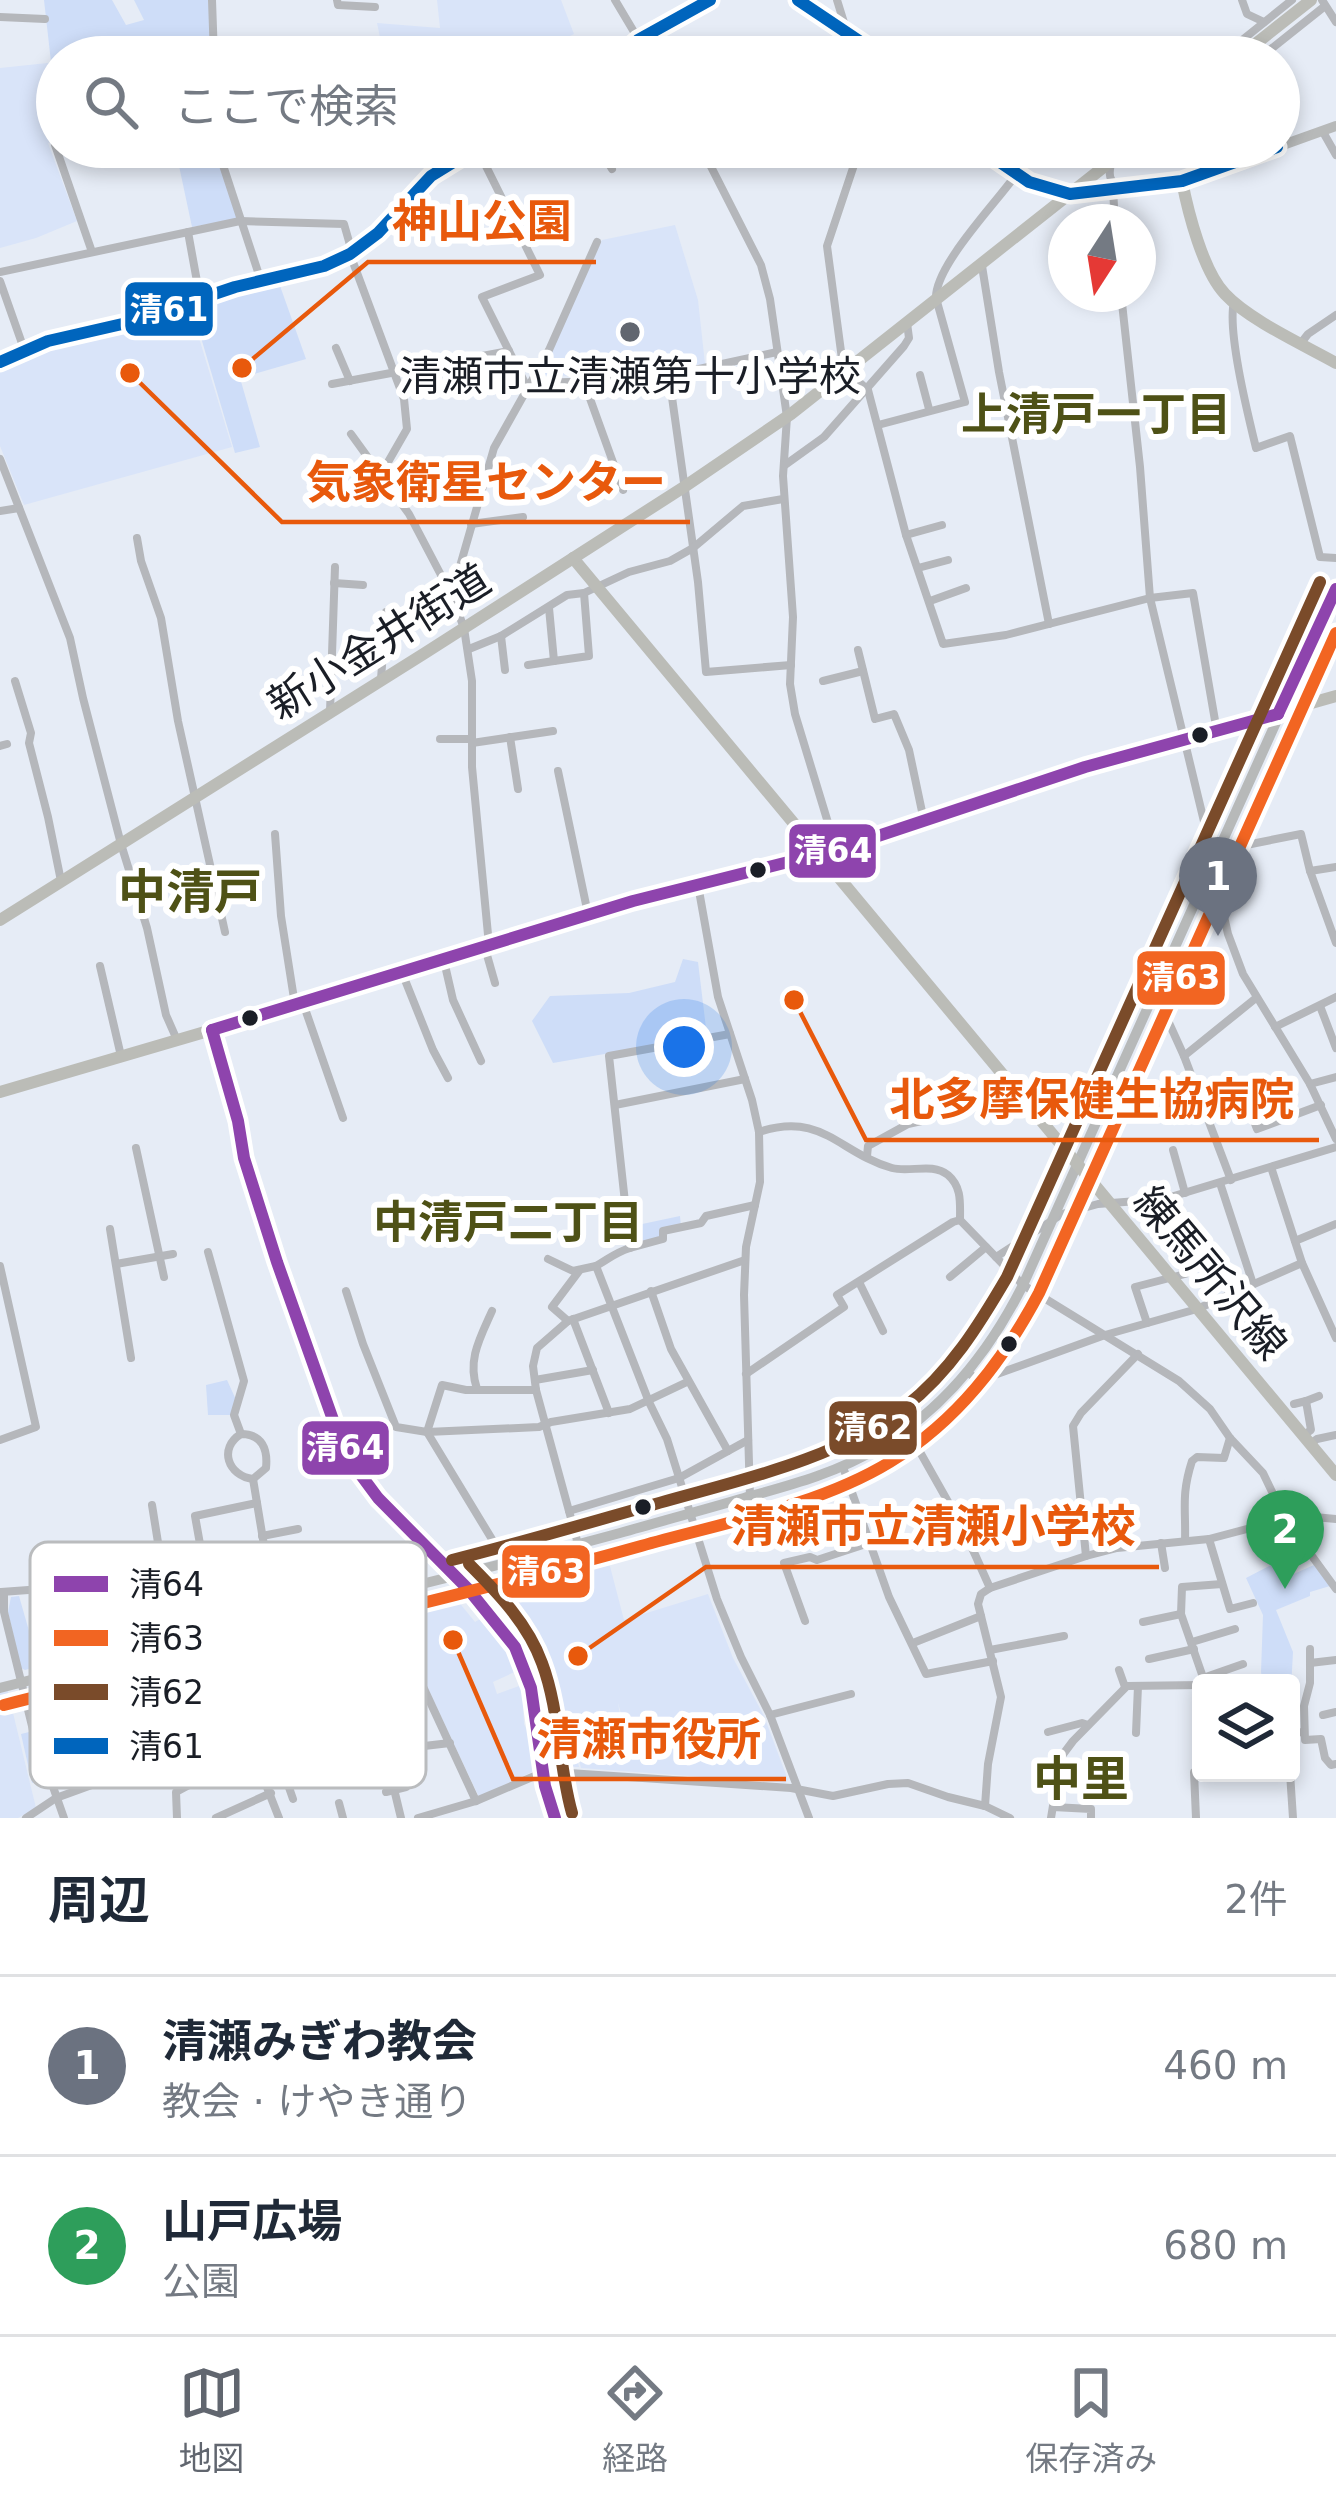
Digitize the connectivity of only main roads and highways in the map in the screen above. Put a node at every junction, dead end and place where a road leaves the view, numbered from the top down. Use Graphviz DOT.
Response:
graph roads {
  1 [pos="798,0"];
  2 [pos="1311,0"];
  3 [pos="854,36"];
  4 [pos="1266,36"];
  5 [pos="1007,168"];
  6 [pos="1103,168"];
  7 [pos="1070,194"];
  8 [pos="1336,363"];
  9 [pos="573,558"];
  10 [pos="1336,696"];
  11 [pos="820,855"];
  12 [pos="0,920"];
  13 [pos="0,1091"];
  14 [pos="1336,1475"];
  1 -- 3 [label="main road"];
  2 -- 4 [label="main road"];
  5 -- 7 [label="main road"];
  6 -- 7 [label="main road, 新小金井街道"];
  7 -- 8 [label="main road"];
  7 -- 9 [label="main road, 新小金井街道"];
  9 -- 11 [label="main road, 練馬所沢線"];
  9 -- 12 [label="main road, 新小金井街道"];
  10 -- 11 [label="main road"];
  11 -- 13 [label="main road"];
  11 -- 14 [label="main road, 練馬所沢線"];
}
